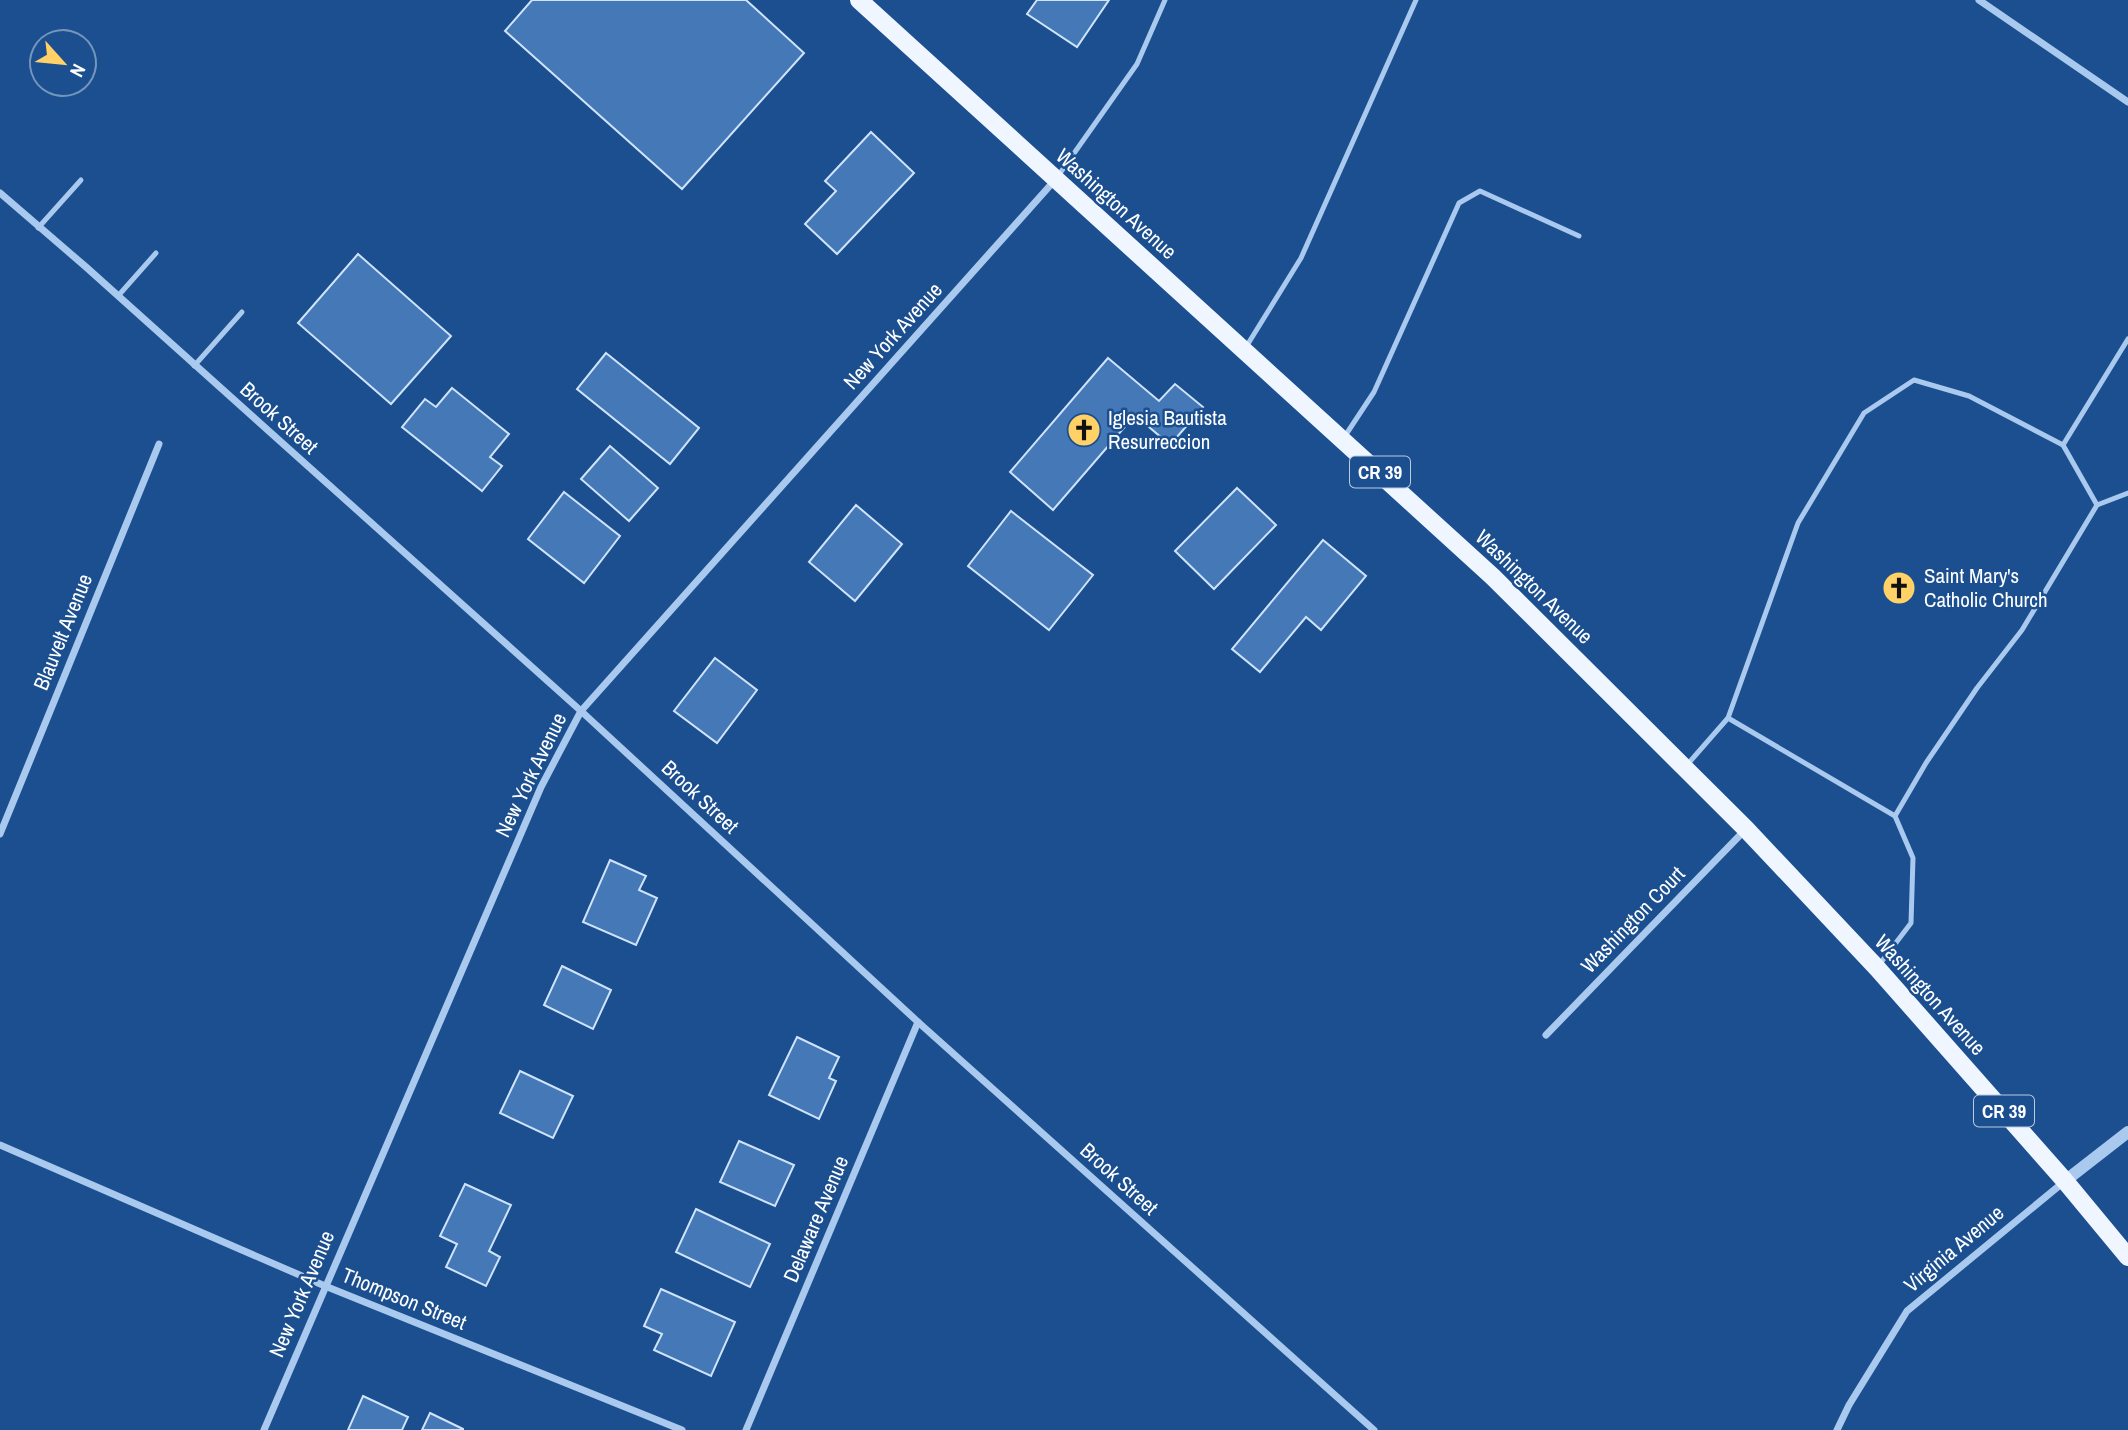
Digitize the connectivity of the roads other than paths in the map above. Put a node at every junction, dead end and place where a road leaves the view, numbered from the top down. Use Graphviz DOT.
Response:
graph roads {
  1 [pos="859,0"];
  2 [pos="1165,0"];
  3 [pos="1416,0"];
  4 [pos="1979,0"];
  5 [pos="2128,102"];
  6 [pos="81,180"];
  7 [pos="1055,180"];
  8 [pos="0,193"];
  9 [pos="38,228"];
  10 [pos="1579,236"];
  11 [pos="156,253"];
  12 [pos="118,296"];
  13 [pos="242,312"];
  14 [pos="2128,339"];
  15 [pos="1244,349"];
  16 [pos="194,366"];
  17 [pos="1343,439"];
  18 [pos="159,444"];
  19 [pos="2063,445"];
  20 [pos="2128,493"];
  21 [pos="2097,505"];
  22 [pos="581,711"];
  23 [pos="1728,718"];
  24 [pos="1684,768"];
  25 [pos="1895,816"];
  26 [pos="1746,829"];
  27 [pos="0,834"];
  28 [pos="1877,968"];
  29 [pos="918,1022"];
  30 [pos="1546,1035"];
  31 [pos="2128,1132"];
  32 [pos="0,1145"];
  33 [pos="2065,1181"];
  34 [pos="2128,1257"];
  35 [pos="325,1286"];
  36 [pos="264,1430"];
  37 [pos="682,1430"];
  38 [pos="746,1430"];
  39 [pos="1374,1430"];
  40 [pos="1838,1430"];
  1 -- 7 [label="main road, Washington Avenue / CR 39"];
  2 -- 7 [label="lane"];
  3 -- 15 [label="lane"];
  4 -- 5 [label="street"];
  6 -- 9 [label="lane"];
  7 -- 15 [label="main road, Washington Avenue / CR 39"];
  7 -- 22 [label="street, New York Avenue"];
  8 -- 9 [label="street, Brook Street"];
  9 -- 12 [label="street, Brook Street"];
  10 -- 17 [label="lane"];
  11 -- 12 [label="lane"];
  12 -- 16 [label="street, Brook Street"];
  13 -- 16 [label="lane"];
  14 -- 19 [label="lane"];
  15 -- 17 [label="main road, Washington Avenue / CR 39"];
  16 -- 22 [label="street, Brook Street"];
  17 -- 24 [label="main road, Washington Avenue / CR 39"];
  18 -- 27 [label="street, Blauvelt Avenue"];
  19 -- 21 [label="lane"];
  19 -- 23 [label="lane"];
  20 -- 21 [label="lane"];
  21 -- 25 [label="lane"];
  22 -- 29 [label="street, Brook Street"];
  22 -- 35 [label="street, New York Avenue"];
  23 -- 24 [label="lane"];
  23 -- 25 [label="lane"];
  24 -- 26 [label="main road, Washington Avenue / CR 39"];
  25 -- 28 [label="lane"];
  26 -- 28 [label="main road, Washington Avenue / CR 39"];
  26 -- 30 [label="street, Washington Court"];
  28 -- 33 [label="main road, Washington Avenue / CR 39"];
  29 -- 38 [label="street, Delaware Avenue"];
  29 -- 39 [label="street, Brook Street"];
  31 -- 33 [label="street"];
  32 -- 35 [label="street, Thompson Street"];
  33 -- 34 [label="main road, Washington Avenue / CR 39"];
  33 -- 40 [label="street, Virginia Avenue"];
  35 -- 36 [label="street, New York Avenue"];
  35 -- 37 [label="street, Thompson Street"];
}
